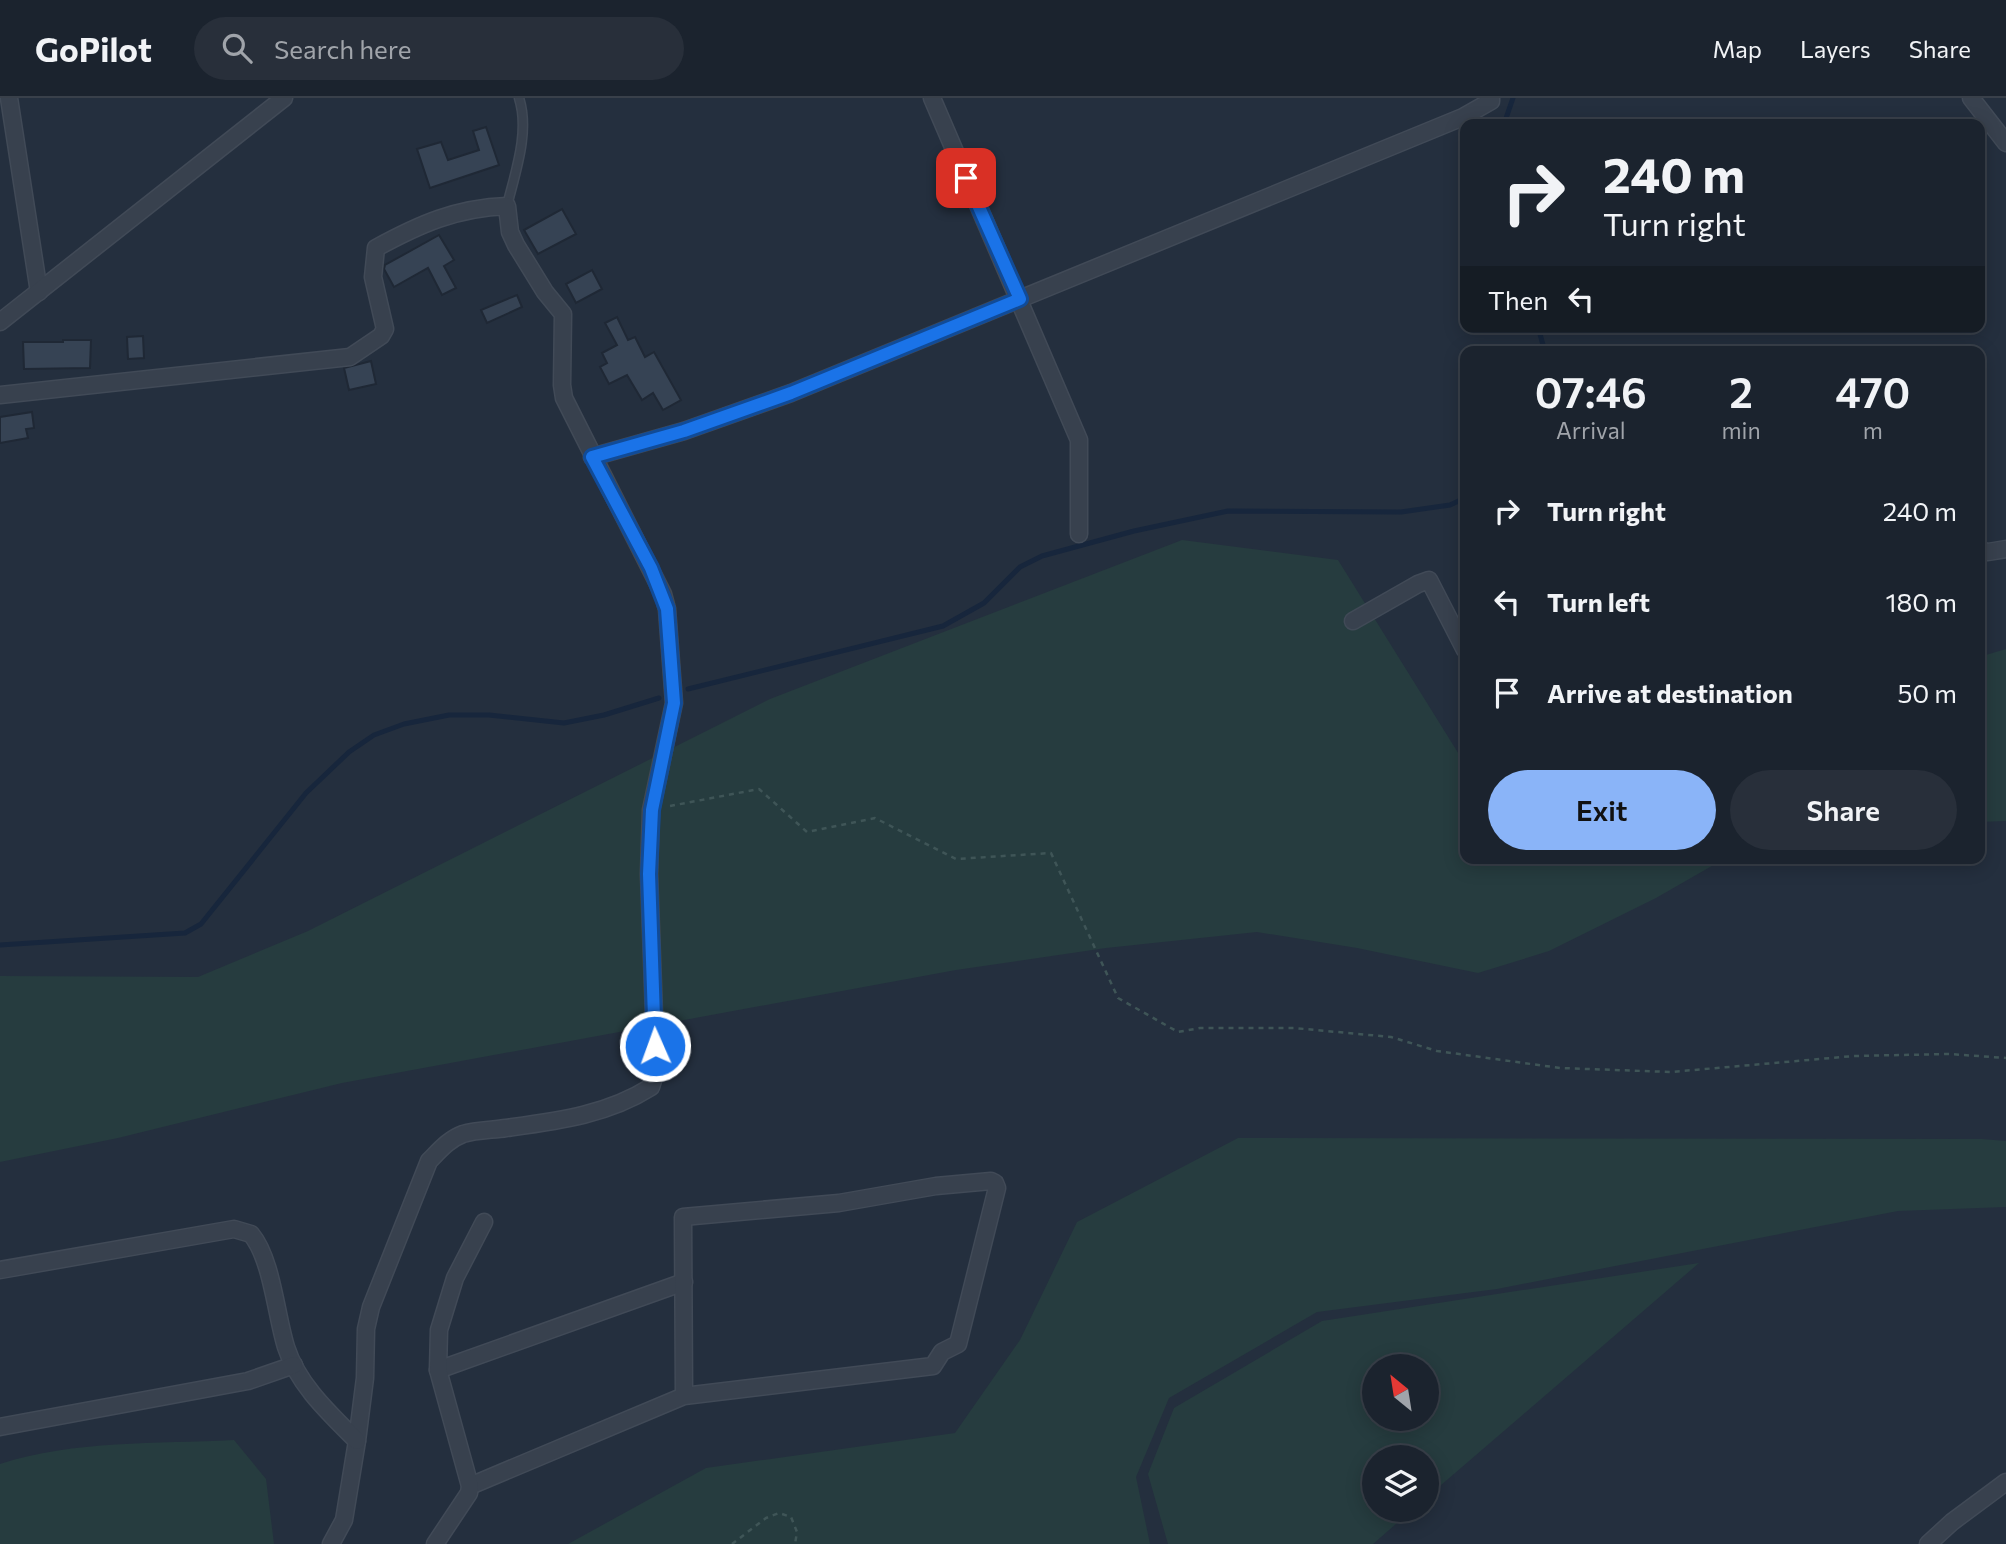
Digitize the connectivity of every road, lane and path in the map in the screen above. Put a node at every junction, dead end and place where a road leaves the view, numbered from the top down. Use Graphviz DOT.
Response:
graph roads {
  1 [pos="9,98"];
  2 [pos="284,98"];
  3 [pos="519,98"];
  4 [pos="932,98"];
  5 [pos="1491,98"];
  6 [pos="1971,98"];
  7 [pos="2006,143"];
  8 [pos="507,206"];
  9 [pos="39,292"];
  10 [pos="1020,299"];
  11 [pos="0,323"];
  12 [pos="0,395"];
  13 [pos="592,457"];
  14 [pos="1079,534"];
  15 [pos="2006,549"];
  16 [pos="1985,551"];
  17 [pos="1353,621"];
  18 [pos="1460,640"];
  19 [pos="652,810"];
  20 [pos="2006,1059"];
  21 [pos="484,1222"];
  22 [pos="0,1270"];
  23 [pos="684,1282"];
  24 [pos="294,1365"];
  25 [pos="438,1370"];
  26 [pos="684,1396"];
  27 [pos="0,1427"];
  28 [pos="357,1441"];
  29 [pos="2006,1482"];
  30 [pos="470,1486"];
  31 [pos="331,1544"];
  32 [pos="435,1544"];
  33 [pos="732,1544"];
  34 [pos="795,1544"];
  35 [pos="1928,1544"];
  1 -- 9 [label="street"];
  2 -- 9 [label="street"];
  3 -- 8 [label="lane"];
  4 -- 10 [label="street"];
  5 -- 10 [label="street"];
  6 -- 7 [label="street"];
  8 -- 12 [label="street"];
  8 -- 13 [label="street"];
  9 -- 11 [label="street"];
  10 -- 13 [label="street"];
  10 -- 14 [label="street"];
  13 -- 19 [label="street"];
  15 -- 16 [label="street"];
  17 -- 18 [label="street"];
  19 -- 20 [label="path"];
  19 -- 28 [label="street"];
  21 -- 25 [label="street"];
  22 -- 24 [label="street"];
  23 -- 25 [label="street"];
  23 -- 26 [label="street"];
  23 -- 26 [label="street"];
  24 -- 27 [label="street"];
  24 -- 28 [label="street"];
  25 -- 30 [label="street"];
  26 -- 30 [label="street"];
  28 -- 31 [label="street"];
  29 -- 35 [label="street"];
  30 -- 32 [label="street"];
  33 -- 34 [label="path"];
}
